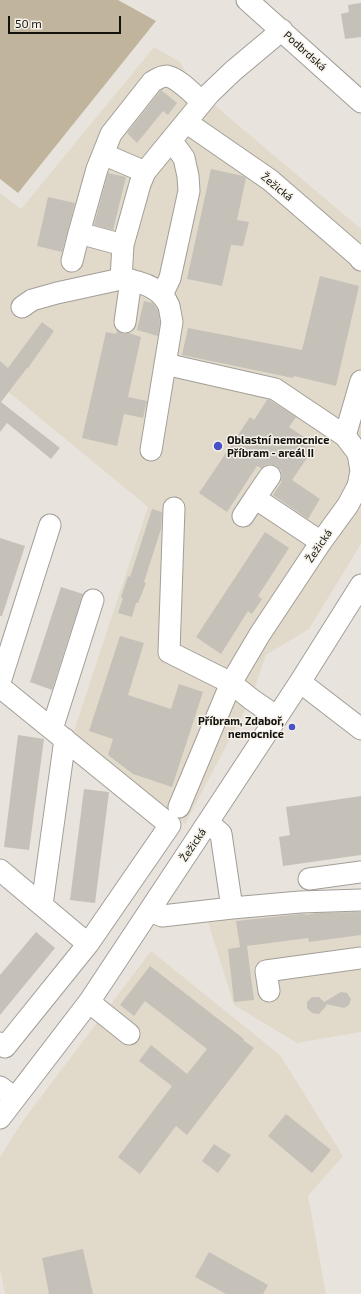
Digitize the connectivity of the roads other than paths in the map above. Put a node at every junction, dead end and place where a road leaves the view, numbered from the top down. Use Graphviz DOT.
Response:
graph roads {
  1 [pos="248,0"];
  2 [pos="282,30"];
  3 [pos="204,100"];
  4 [pos="361,102"];
  5 [pos="186,122"];
  6 [pos="171,140"];
  7 [pos="103,154"];
  8 [pos="145,172"];
  9 [pos="80,234"];
  10 [pos="123,244"];
  11 [pos="361,260"];
  12 [pos="72,261"];
  13 [pos="126,280"];
  14 [pos="162,295"];
  15 [pos="22,307"];
  16 [pos="125,322"];
  17 [pos="166,364"];
  18 [pos="361,381"];
  19 [pos="345,436"];
  20 [pos="151,450"];
  21 [pos="359,453"];
  22 [pos="270,476"];
  23 [pos="255,498"];
  24 [pos="174,508"];
  25 [pos="243,516"];
  26 [pos="50,525"];
  27 [pos="321,542"];
  28 [pos="361,585"];
  29 [pos="93,600"];
  30 [pos="0,682"];
  31 [pos="300,682"];
  32 [pos="231,683"];
  33 [pos="0,688"];
  34 [pos="277,717"];
  35 [pos="361,729"];
  36 [pos="59,734"];
  37 [pos="179,807"];
  38 [pos="208,822"];
  39 [pos="0,870"];
  40 [pos="361,872"];
  41 [pos="309,879"];
  42 [pos="361,900"];
  43 [pos="42,905"];
  44 [pos="232,908"];
  45 [pos="150,911"];
  46 [pos="88,944"];
  47 [pos="361,958"];
  48 [pos="270,991"];
  49 [pos="89,1002"];
  50 [pos="129,1034"];
  51 [pos="0,1043"];
  52 [pos="7,1092"];
  53 [pos="0,1118"];
  1 -- 2 [label="street, Podbrdská"];
  2 -- 3 [label="street"];
  2 -- 4 [label="street, Podbrdská"];
  3 -- 5 [label="street"];
  3 -- 7 [label="street"];
  5 -- 6 [label="street"];
  5 -- 11 [label="street, Žežická"];
  6 -- 8 [label="street"];
  6 -- 14 [label="street"];
  7 -- 8 [label="street"];
  7 -- 9 [label="street"];
  8 -- 10 [label="street"];
  9 -- 10 [label="street"];
  9 -- 12 [label="street"];
  10 -- 13 [label="street"];
  13 -- 14 [label="street"];
  13 -- 15 [label="street"];
  13 -- 16 [label="street"];
  14 -- 17 [label="street"];
  17 -- 19 [label="street, Žežická"];
  17 -- 20 [label="street"];
  18 -- 19 [label="street"];
  19 -- 21 [label="street, Žežická"];
  21 -- 27 [label="street, Žežická"];
  22 -- 23 [label="street"];
  23 -- 25 [label="street"];
  23 -- 27 [label="street"];
  24 -- 32 [label="street"];
  26 -- 30 [label="street"];
  27 -- 32 [label="street, Žežická"];
  28 -- 31 [label="street, Žežická"];
  29 -- 36 [label="street"];
  31 -- 34 [label="street, Žežická"];
  31 -- 35 [label="street"];
  32 -- 34 [label="street"];
  32 -- 37 [label="street, Žežická"];
  33 -- 36 [label="street"];
  34 -- 38 [label="street, Žežická"];
  36 -- 43 [label="street"];
  36 -- 46 [label="street"];
  38 -- 44 [label="street"];
  38 -- 45 [label="street, Žežická"];
  39 -- 43 [label="street"];
  40 -- 41 [label="street"];
  42 -- 44 [label="street"];
  43 -- 46 [label="street"];
  44 -- 45 [label="street"];
  45 -- 49 [label="street, Žežická"];
  46 -- 51 [label="street"];
  47 -- 48 [label="street"];
  49 -- 50 [label="street"];
  49 -- 52 [label="street, Žežická"];
  52 -- 53 [label="street, Žežická"];
}
